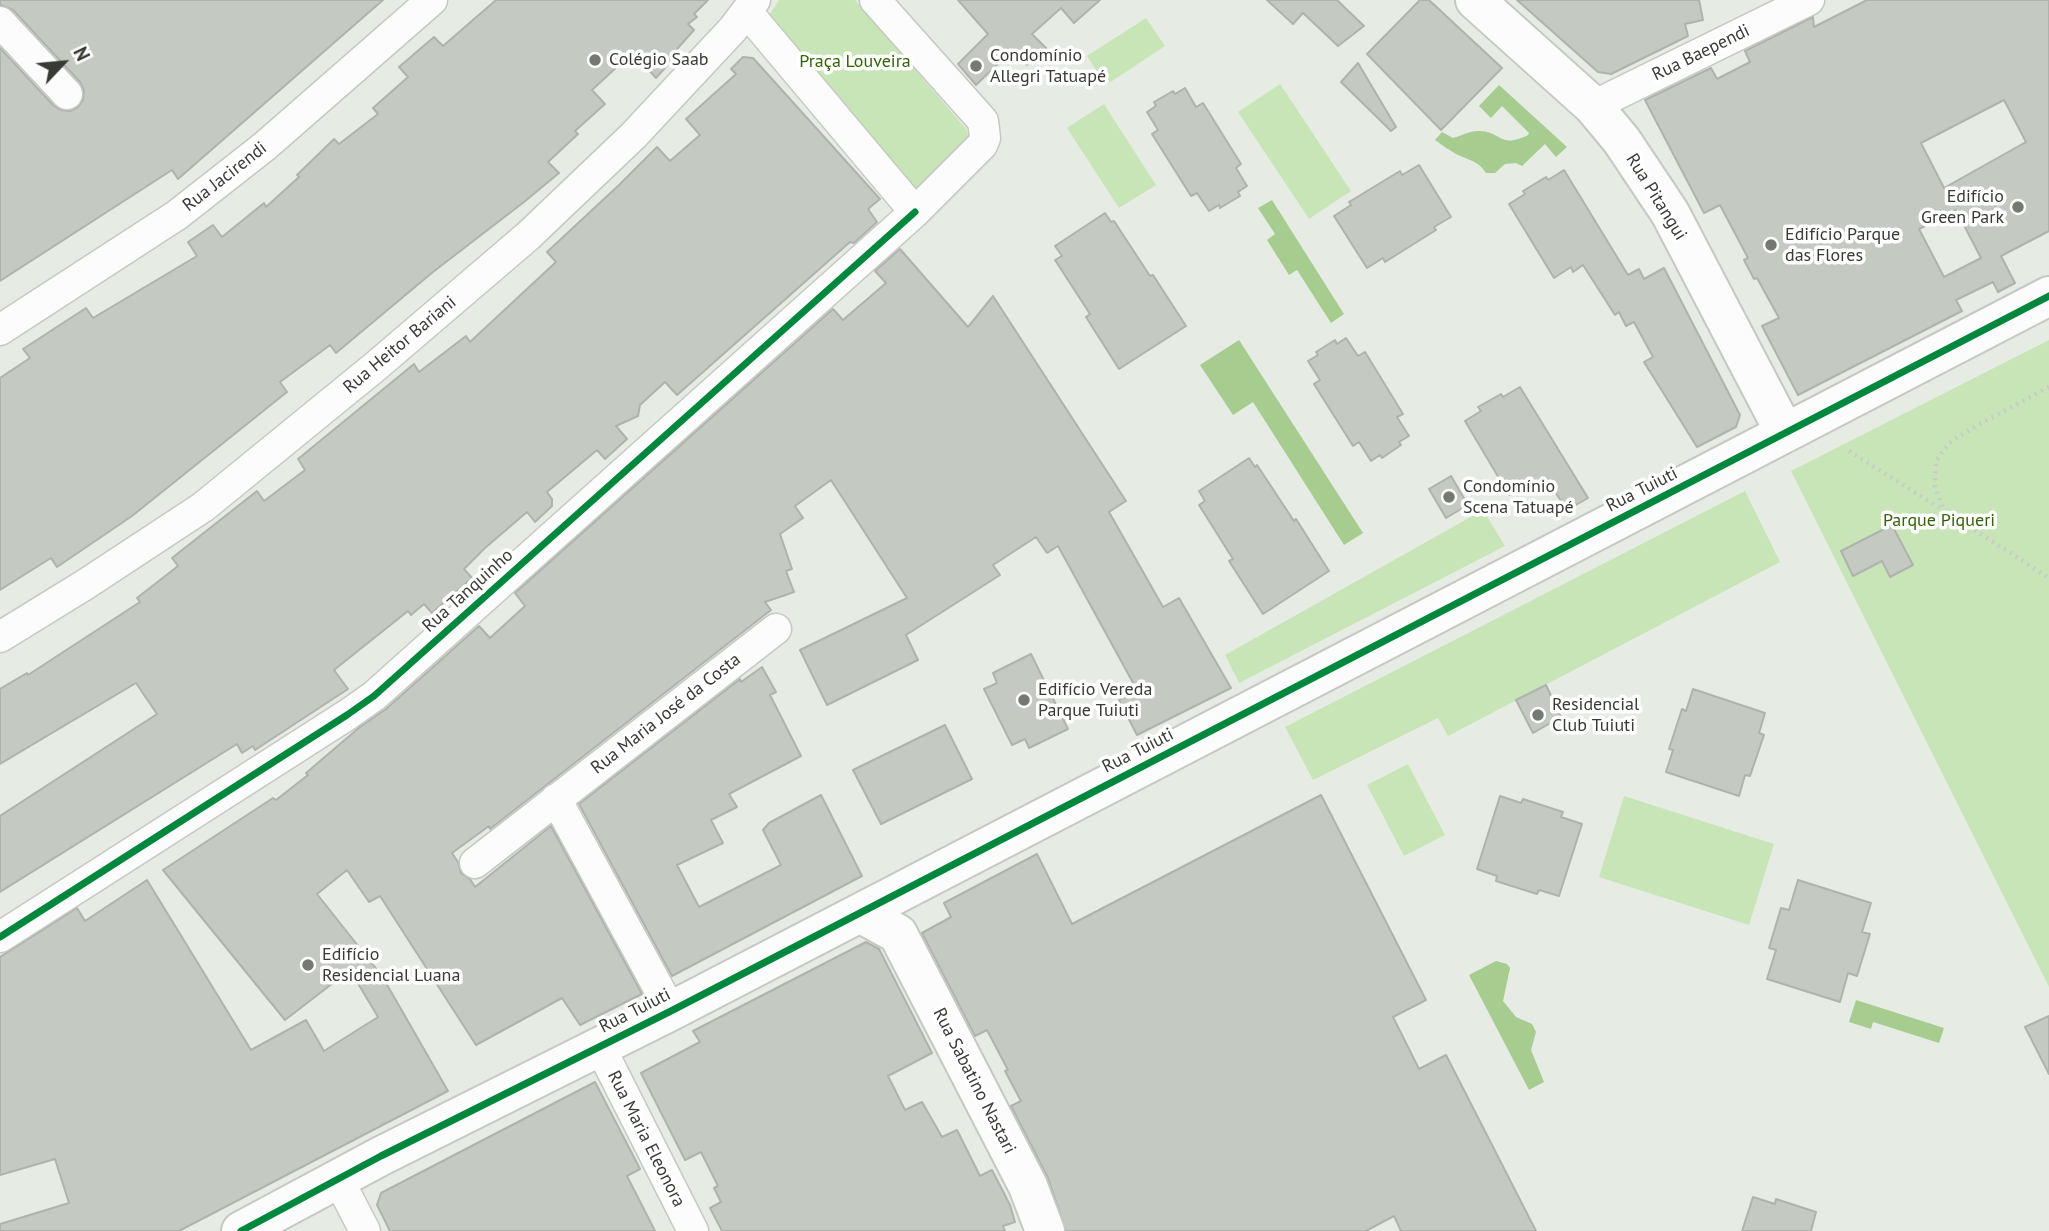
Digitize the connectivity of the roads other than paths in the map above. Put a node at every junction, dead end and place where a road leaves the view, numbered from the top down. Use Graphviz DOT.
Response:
graph roads {
  1 [pos="432,0"];
  2 [pos="874,0"];
  3 [pos="1475,0"];
  4 [pos="1809,0"];
  5 [pos="751,6"];
  6 [pos="0,22"];
  7 [pos="67,94"];
  8 [pos="1593,106"];
  9 [pos="915,212"];
  10 [pos="2049,296"];
  11 [pos="0,330"];
  12 [pos="1785,433"];
  13 [pos="776,629"];
  14 [pos="0,637"];
  15 [pos="556,799"];
  16 [pos="475,863"];
  17 [pos="912,885"];
  18 [pos="860,913"];
  19 [pos="898,934"];
  20 [pos="0,937"];
  21 [pos="671,1011"];
  22 [pos="600,1046"];
  23 [pos="338,1179"];
  24 [pos="241,1231"];
  25 [pos="365,1231"];
  26 [pos="693,1231"];
  27 [pos="1045,1231"];
  1 -- 11 [label="street, Rua Jacirendi"];
  2 -- 9 [label="street"];
  3 -- 8 [label="street, Rua Pitangui"];
  4 -- 8 [label="street, Rua Baependi"];
  5 -- 9 [label="street"];
  5 -- 14 [label="street, Rua Heitor Bariani"];
  6 -- 7 [label="street"];
  8 -- 12 [label="street, Rua Pitangui"];
  9 -- 20 [label="street, Rua Tanquinho"];
  10 -- 12 [label="street, Rua Tuiuti"];
  12 -- 17 [label="street, Rua Tuiuti"];
  13 -- 15 [label="street, Rua Maria José da Costa"];
  15 -- 16 [label="street, Rua Maria José da Costa"];
  15 -- 21 [label="street"];
  17 -- 18 [label="street, Rua Tuiuti"];
  17 -- 19 [label="street"];
  18 -- 19 [label="street"];
  18 -- 21 [label="street, Rua Tuiuti"];
  19 -- 27 [label="street, Rua Sabatino Nastari"];
  21 -- 22 [label="street, Rua Tuiuti"];
  22 -- 23 [label="street, Rua Tuiuti"];
  22 -- 26 [label="street, Rua Maria Eleonora"];
  23 -- 24 [label="street, Rua Tuiuti"];
  23 -- 25 [label="street"];
}
